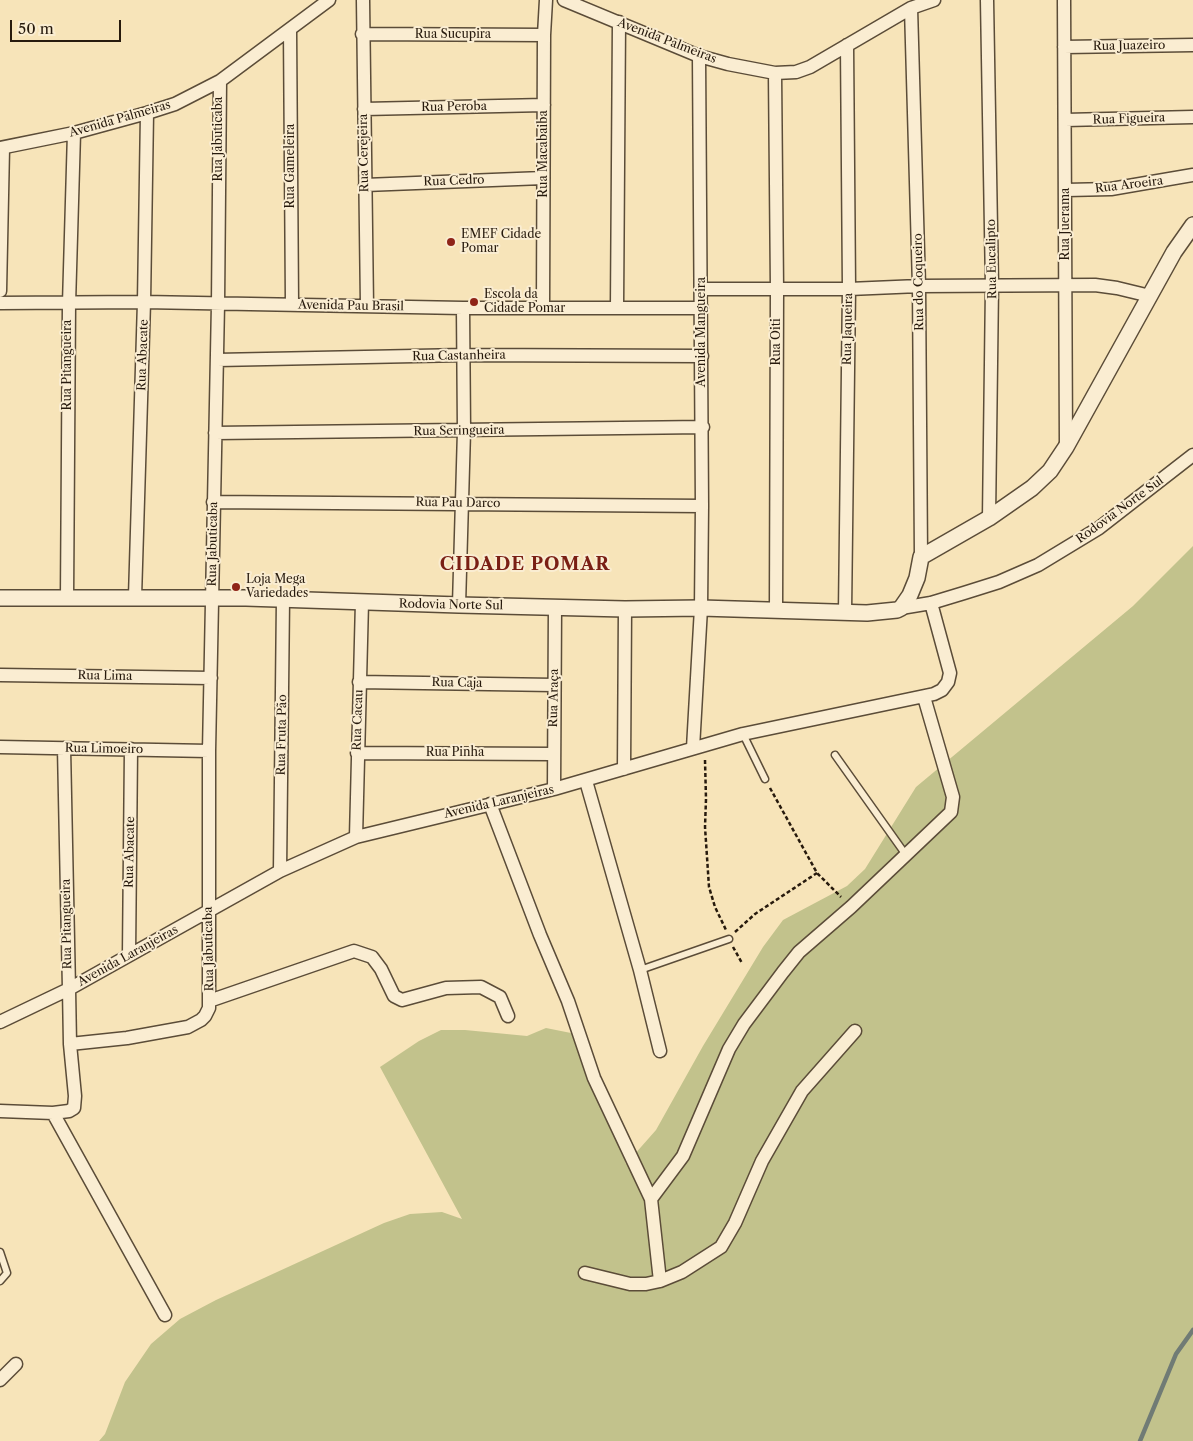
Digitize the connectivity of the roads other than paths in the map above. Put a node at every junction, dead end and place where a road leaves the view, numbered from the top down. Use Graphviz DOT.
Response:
graph roads {
  1 [pos="329,0"];
  2 [pos="363,0"];
  3 [pos="546,0"];
  4 [pos="564,0"];
  5 [pos="934,0"];
  6 [pos="987,0"];
  7 [pos="1064,0"];
  8 [pos="911,8"];
  9 [pos="619,22"];
  10 [pos="290,29"];
  11 [pos="362,34"];
  12 [pos="544,35"];
  13 [pos="847,45"];
  14 [pos="1193,45"];
  15 [pos="1064,47"];
  16 [pos="699,56"];
  17 [pos="775,73"];
  18 [pos="220,81"];
  19 [pos="544,105"];
  20 [pos="364,109"];
  21 [pos="147,113"];
  22 [pos="1193,117"];
  23 [pos="1065,120"];
  24 [pos="74,133"];
  25 [pos="1,148"];
  26 [pos="1193,175"];
  27 [pos="543,178"];
  28 [pos="365,184"];
  29 [pos="1066,190"];
  30 [pos="1193,225"];
  31 [pos="1066,285"];
  32 [pos="919,286"];
  33 [pos="992,286"];
  34 [pos="702,289"];
  35 [pos="849,289"];
  36 [pos="777,290"];
  37 [pos="0,291"];
  38 [pos="1150,296"];
  39 [pos="144,302"];
  40 [pos="0,304"];
  41 [pos="68,304"];
  42 [pos="218,304"];
  43 [pos="292,304"];
  44 [pos="367,306"];
  45 [pos="617,307"];
  46 [pos="464,308"];
  47 [pos="543,308"];
  48 [pos="702,308"];
  49 [pos="464,355"];
  50 [pos="702,356"];
  51 [pos="217,360"];
  52 [pos="703,427"];
  53 [pos="464,431"];
  54 [pos="215,432"];
  55 [pos="1066,447"];
  56 [pos="1193,455"];
  57 [pos="213,502"];
  58 [pos="462,503"];
  59 [pos="702,506"];
  60 [pos="989,518"];
  61 [pos="921,557"];
  62 [pos="135,597"];
  63 [pos="0,598"];
  64 [pos="67,598"];
  65 [pos="212,598"];
  66 [pos="283,599"];
  67 [pos="362,602"];
  68 [pos="931,603"];
  69 [pos="459,605"];
  70 [pos="555,607"];
  71 [pos="701,608"];
  72 [pos="901,608"];
  73 [pos="625,609"];
  74 [pos="776,610"];
  75 [pos="845,612"];
  76 [pos="0,675"];
  77 [pos="211,678"];
  78 [pos="359,682"];
  79 [pos="554,685"];
  80 [pos="924,697"];
  81 [pos="743,734"];
  82 [pos="0,747"];
  83 [pos="64,748"];
  84 [pos="693,748"];
  85 [pos="131,749"];
  86 [pos="209,751"];
  87 [pos="357,753"];
  88 [pos="553,754"];
  89 [pos="835,755"];
  90 [pos="624,769"];
  91 [pos="765,779"];
  92 [pos="586,781"];
  93 [pos="554,789"];
  94 [pos="490,804"];
  95 [pos="356,837"];
  96 [pos="906,855"];
  97 [pos="280,871"];
  98 [pos="208,910"];
  99 [pos="730,939"];
  100 [pos="129,955"];
  101 [pos="640,970"];
  102 [pos="68,989"];
  103 [pos="209,1004"];
  104 [pos="508,1016"];
  105 [pos="0,1022"];
  106 [pos="855,1031"];
  107 [pos="70,1044"];
  108 [pos="660,1052"];
  109 [pos="0,1112"];
  110 [pos="53,1113"];
  111 [pos="651,1199"];
  112 [pos="0,1252"];
  113 [pos="585,1272"];
  114 [pos="0,1281"];
  115 [pos="660,1281"];
  116 [pos="165,1315"];
  117 [pos="16,1364"];
  118 [pos="0,1380"];
  1 -- 10 [label="street, Avenida Palmeiras"];
  2 -- 11 [label="street, Rua Cerejeira"];
  3 -- 12 [label="street, Rua Macabaiba"];
  4 -- 9 [label="street, Avenida Palmeiras"];
  5 -- 8 [label="street, Avenida Palmeiras"];
  6 -- 33 [label="street, Rua Eucalipto"];
  7 -- 15 [label="street, Rua Juerama"];
  8 -- 13 [label="street, Avenida Palmeiras"];
  8 -- 32 [label="street, Rua do Coqueiro"];
  9 -- 16 [label="street, Avenida Palmeiras"];
  9 -- 45 [label="street"];
  10 -- 18 [label="street, Avenida Palmeiras"];
  10 -- 43 [label="street, Rua Gameleira"];
  11 -- 12 [label="street, Rua Sucupira"];
  11 -- 20 [label="street, Rua Cerejeira"];
  12 -- 19 [label="street, Rua Macabaiba"];
  13 -- 17 [label="street, Avenida Palmeiras"];
  13 -- 35 [label="street, Rua Jaqueira"];
  14 -- 15 [label="street, Rua Juazeiro"];
  15 -- 23 [label="street, Rua Juerama"];
  16 -- 17 [label="street, Avenida Palmeiras"];
  16 -- 34 [label="street, Avenida Mangueira"];
  17 -- 36 [label="street, Rua Oiti"];
  18 -- 21 [label="street, Avenida Palmeiras"];
  18 -- 42 [label="street, Rua Jabuticaba"];
  19 -- 20 [label="street, Rua Peroba"];
  19 -- 27 [label="street, Rua Macabaiba"];
  20 -- 28 [label="street, Rua Cerejeira"];
  21 -- 24 [label="street, Avenida Palmeiras"];
  21 -- 39 [label="street, Rua Abacate"];
  22 -- 23 [label="street, Rua Figueira"];
  23 -- 29 [label="street, Rua Juerama"];
  24 -- 25 [label="street, Avenida Palmeiras"];
  24 -- 41 [label="street, Rua Pitangueira"];
  25 -- 37 [label="street"];
  26 -- 29 [label="street, Rua Aroeira"];
  27 -- 28 [label="street, Rua Cedro"];
  27 -- 47 [label="street, Rua Macabaiba"];
  28 -- 44 [label="street, Rua Cerejeira"];
  29 -- 31 [label="street, Rua Juerama"];
  30 -- 38 [label="street"];
  31 -- 33 [label="street"];
  31 -- 38 [label="street"];
  31 -- 55 [label="street, Rua Juerama"];
  32 -- 33 [label="street"];
  32 -- 35 [label="street"];
  32 -- 61 [label="street, Rua do Coqueiro"];
  33 -- 60 [label="street, Rua Eucalipto"];
  34 -- 36 [label="street"];
  34 -- 48 [label="street, Avenida Mangueira"];
  35 -- 36 [label="street"];
  35 -- 75 [label="street, Rua Jaqueira"];
  36 -- 74 [label="street, Rua Oiti"];
  38 -- 55 [label="street"];
  39 -- 41 [label="street, Avenida Pau Brasil"];
  39 -- 42 [label="street, Avenida Pau Brasil"];
  39 -- 62 [label="street, Rua Abacate"];
  40 -- 41 [label="street, Avenida Pau Brasil"];
  41 -- 64 [label="street, Rua Pitangueira"];
  42 -- 43 [label="street, Avenida Pau Brasil"];
  42 -- 51 [label="street, Rua Jabuticaba"];
  43 -- 44 [label="street, Avenida Pau Brasil"];
  44 -- 46 [label="street, Avenida Pau Brasil"];
  45 -- 47 [label="street, Avenida Pau Brasil"];
  45 -- 48 [label="street, Avenida Pau Brasil"];
  46 -- 47 [label="street, Avenida Pau Brasil"];
  46 -- 49 [label="street"];
  48 -- 50 [label="street, Avenida Mangueira"];
  49 -- 50 [label="street, Rua Castanheira"];
  49 -- 51 [label="street, Rua Castanheira"];
  49 -- 53 [label="street"];
  50 -- 52 [label="street, Avenida Mangueira"];
  51 -- 54 [label="street, Rua Jabuticaba"];
  52 -- 53 [label="street, Rua Seringueira"];
  52 -- 59 [label="street, Avenida Mangueira"];
  53 -- 54 [label="street, Rua Seringueira"];
  53 -- 58 [label="street"];
  54 -- 57 [label="street, Rua Jabuticaba"];
  55 -- 60 [label="street"];
  56 -- 68 [label="street, Rodovia Norte Sul"];
  57 -- 58 [label="street, Rua Pau Darco"];
  57 -- 65 [label="street, Rua Jabuticaba"];
  58 -- 59 [label="street, Rua Pau Darco"];
  58 -- 69 [label="street"];
  59 -- 71 [label="street, Avenida Mangueira"];
  60 -- 61 [label="street"];
  61 -- 72 [label="street"];
  62 -- 64 [label="street, Rodovia Norte Sul"];
  62 -- 65 [label="street, Rodovia Norte Sul"];
  63 -- 64 [label="street, Rodovia Norte Sul"];
  65 -- 66 [label="street, Rodovia Norte Sul"];
  65 -- 77 [label="street, Rua Jabuticaba"];
  66 -- 67 [label="street, Rodovia Norte Sul"];
  66 -- 97 [label="street, Rua Fruta Pão"];
  67 -- 69 [label="street, Rodovia Norte Sul"];
  67 -- 78 [label="street, Rua Cacau"];
  68 -- 72 [label="street, Rodovia Norte Sul"];
  68 -- 80 [label="street, Avenida Laranjeiras"];
  69 -- 70 [label="street, Rodovia Norte Sul"];
  70 -- 73 [label="street, Rodovia Norte Sul"];
  70 -- 79 [label="street, Rua Araça"];
  71 -- 73 [label="street, Rodovia Norte Sul"];
  71 -- 74 [label="street, Rodovia Norte Sul"];
  71 -- 84 [label="street, Avenida Mangueira"];
  72 -- 75 [label="street, Rodovia Norte Sul"];
  73 -- 90 [label="street"];
  74 -- 75 [label="street, Rodovia Norte Sul"];
  76 -- 77 [label="street, Rua Lima"];
  77 -- 86 [label="street, Rua Jabuticaba"];
  78 -- 79 [label="street, Rua Caja"];
  78 -- 87 [label="street, Rua Cacau"];
  79 -- 88 [label="street, Rua Araça"];
  80 -- 81 [label="street, Avenida Laranjeiras"];
  80 -- 96 [label="street"];
  81 -- 84 [label="street, Avenida Laranjeiras"];
  81 -- 91 [label="lane"];
  82 -- 83 [label="street, Rua Limoeiro"];
  83 -- 85 [label="street, Rua Limoeiro"];
  83 -- 102 [label="street, Rua Pitangueira"];
  84 -- 90 [label="street, Avenida Laranjeiras"];
  85 -- 86 [label="street, Rua Limoeiro"];
  85 -- 100 [label="street, Rua Abacate"];
  86 -- 98 [label="street, Rua Jabuticaba"];
  87 -- 88 [label="street, Rua Pinha"];
  87 -- 95 [label="street, Rua Cacau"];
  88 -- 93 [label="street, Rua Araça"];
  89 -- 96 [label="lane"];
  90 -- 92 [label="street, Avenida Laranjeiras"];
  92 -- 93 [label="street, Avenida Laranjeiras"];
  92 -- 101 [label="street"];
  93 -- 94 [label="street, Avenida Laranjeiras"];
  94 -- 95 [label="street, Avenida Laranjeiras"];
  94 -- 111 [label="street"];
  95 -- 97 [label="street, Avenida Laranjeiras"];
  96 -- 111 [label="street"];
  97 -- 98 [label="street, Avenida Laranjeiras"];
  98 -- 100 [label="street, Avenida Laranjeiras"];
  98 -- 103 [label="street, Rua Jabuticaba"];
  99 -- 101 [label="lane"];
  100 -- 102 [label="street, Avenida Laranjeiras"];
  101 -- 108 [label="street"];
  102 -- 105 [label="street, Avenida Laranjeiras"];
  102 -- 107 [label="street, Rua Pitangueira"];
  103 -- 104 [label="street"];
  103 -- 107 [label="street"];
  106 -- 115 [label="street"];
  107 -- 110 [label="street, Rua Pitangueira"];
  109 -- 110 [label="street"];
  110 -- 116 [label="street"];
  111 -- 115 [label="street"];
  112 -- 114 [label="lane"];
  113 -- 115 [label="street"];
  117 -- 118 [label="street"];
}
